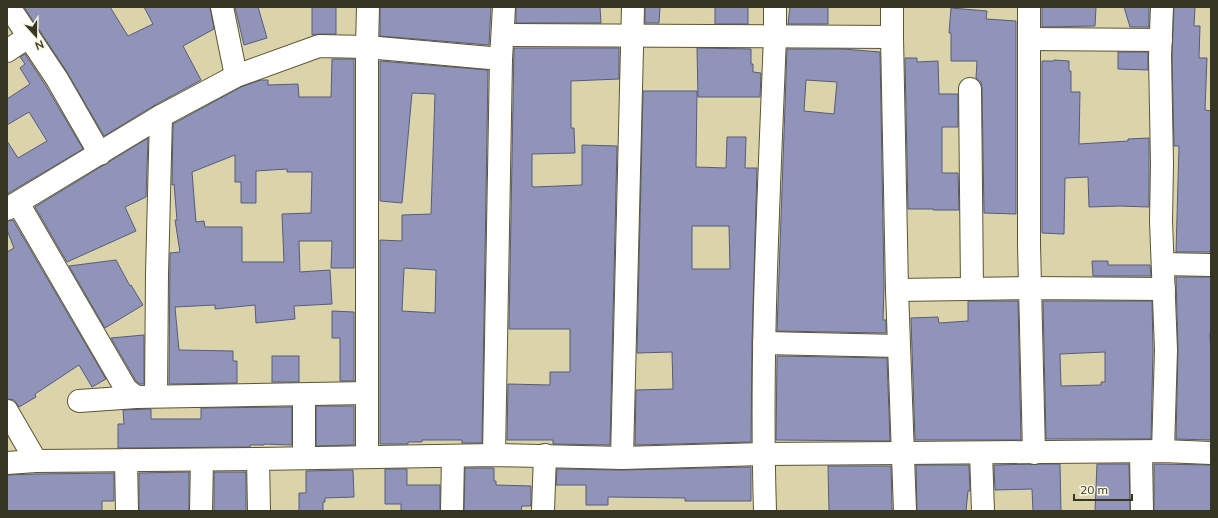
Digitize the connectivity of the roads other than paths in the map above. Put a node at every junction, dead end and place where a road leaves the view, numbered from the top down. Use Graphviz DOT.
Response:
graph roads {
  1 [pos="8,7"];
  2 [pos="222,7"];
  3 [pos="368,7"];
  4 [pos="504,7"];
  5 [pos="633,7"];
  6 [pos="775,7"];
  7 [pos="892,7"];
  8 [pos="1029,7"];
  9 [pos="1162,7"];
  10 [pos="503,35"];
  11 [pos="633,36"];
  12 [pos="775,36"];
  13 [pos="28,37"];
  14 [pos="892,37"];
  15 [pos="1029,39"];
  16 [pos="1161,40"];
  17 [pos="367,47"];
  18 [pos="7,51"];
  19 [pos="501,58"];
  20 [pos="236,76"];
  21 [pos="970,89"];
  22 [pos="161,116"];
  23 [pos="100,154"];
  24 [pos="12,206"];
  25 [pos="1163,264"];
  26 [pos="1211,266"];
  27 [pos="972,288"];
  28 [pos="1031,288"];
  29 [pos="1164,289"];
  30 [pos="897,290"];
  31 [pos="764,343"];
  32 [pos="899,346"];
  33 [pos="367,393"];
  34 [pos="304,395"];
  35 [pos="146,396"];
  36 [pos="80,401"];
  37 [pos="7,411"];
  38 [pos="1141,452"];
  39 [pos="1164,452"];
  40 [pos="903,453"];
  41 [pos="981,453"];
  42 [pos="1034,453"];
  43 [pos="1211,453"];
  44 [pos="763,454"];
  45 [pos="494,455"];
  46 [pos="545,455"];
  47 [pos="453,456"];
  48 [pos="368,457"];
  49 [pos="304,458"];
  50 [pos="622,458"];
  51 [pos="258,459"];
  52 [pos="126,460"];
  53 [pos="202,460"];
  54 [pos="36,461"];
  55 [pos="7,463"];
  56 [pos="127,511"];
  57 [pos="201,511"];
  58 [pos="259,511"];
  59 [pos="452,511"];
  60 [pos="543,511"];
  61 [pos="765,511"];
  62 [pos="905,511"];
  63 [pos="983,511"];
  64 [pos="1142,511"];
  1 -- 13 [label="street"];
  2 -- 20 [label="street"];
  3 -- 17 [label="street"];
  4 -- 10 [label="street"];
  5 -- 11 [label="street"];
  6 -- 12 [label="street"];
  7 -- 14 [label="street"];
  8 -- 15 [label="street"];
  9 -- 16 [label="street"];
  10 -- 11 [label="street"];
  10 -- 19 [label="street"];
  11 -- 12 [label="street"];
  11 -- 50 [label="street"];
  12 -- 14 [label="street"];
  12 -- 31 [label="street"];
  13 -- 18 [label="street"];
  13 -- 23 [label="street"];
  14 -- 30 [label="street"];
  15 -- 16 [label="street"];
  15 -- 28 [label="street"];
  16 -- 25 [label="street"];
  17 -- 19 [label="street"];
  17 -- 20 [label="street"];
  17 -- 33 [label="street"];
  19 -- 45 [label="street"];
  20 -- 22 [label="street"];
  21 -- 27 [label="street"];
  22 -- 23 [label="street"];
  22 -- 35 [label="street"];
  23 -- 24 [label="street"];
  24 -- 35 [label="street"];
  25 -- 26 [label="street"];
  25 -- 29 [label="street"];
  27 -- 28 [label="street"];
  27 -- 30 [label="street"];
  28 -- 29 [label="street"];
  28 -- 42 [label="street"];
  29 -- 39 [label="street"];
  30 -- 32 [label="street"];
  31 -- 32 [label="street"];
  31 -- 44 [label="street"];
  32 -- 40 [label="street"];
  33 -- 34 [label="street"];
  33 -- 48 [label="street"];
  34 -- 35 [label="street"];
  34 -- 49 [label="street"];
  35 -- 36 [label="street"];
  37 -- 54 [label="street"];
  38 -- 39 [label="street"];
  38 -- 42 [label="street"];
  38 -- 64 [label="street"];
  39 -- 43 [label="street"];
  40 -- 41 [label="street"];
  40 -- 44 [label="street"];
  40 -- 62 [label="street"];
  41 -- 42 [label="street"];
  41 -- 63 [label="street"];
  44 -- 50 [label="street"];
  44 -- 61 [label="street"];
  45 -- 46 [label="street"];
  45 -- 47 [label="street"];
  46 -- 50 [label="street"];
  46 -- 60 [label="street"];
  47 -- 48 [label="street"];
  47 -- 59 [label="street"];
  48 -- 49 [label="street"];
  49 -- 51 [label="street"];
  51 -- 53 [label="street"];
  51 -- 58 [label="street"];
  52 -- 53 [label="street"];
  52 -- 54 [label="street"];
  52 -- 56 [label="street"];
  53 -- 57 [label="street"];
  54 -- 55 [label="street"];
}
